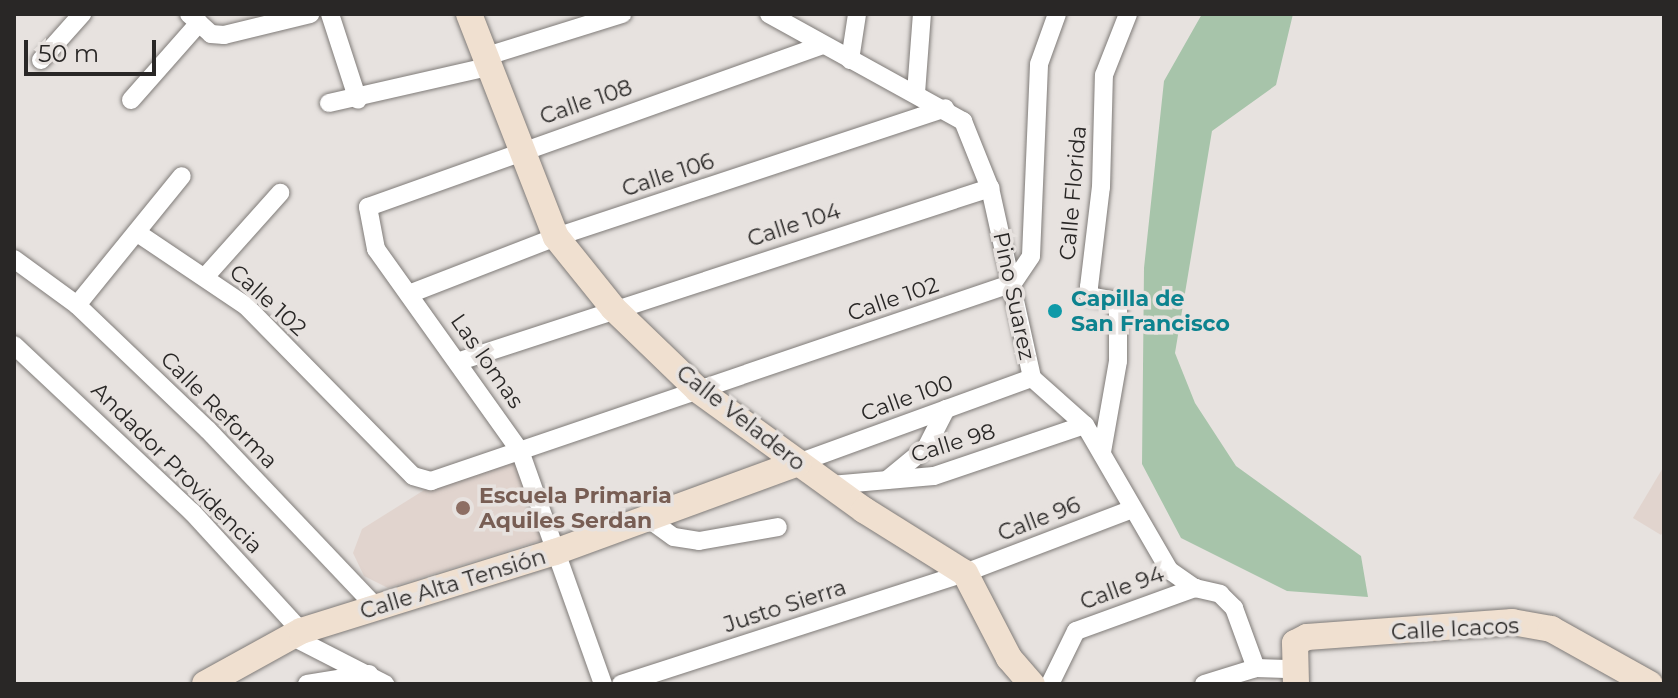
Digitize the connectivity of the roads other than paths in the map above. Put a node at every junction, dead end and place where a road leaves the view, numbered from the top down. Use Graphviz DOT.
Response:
graph roads {
  1 [pos="82,14"];
  2 [pos="310,14"];
  3 [pos="330,14"];
  4 [pos="469,14"];
  5 [pos="622,14"];
  6 [pos="769,14"];
  7 [pos="857,14"];
  8 [pos="922,14"];
  9 [pos="1057,14"];
  10 [pos="1128,14"];
  11 [pos="199,24"];
  12 [pos="822,45"];
  13 [pos="41,60"];
  14 [pos="850,60"];
  15 [pos="486,62"];
  16 [pos="916,93"];
  17 [pos="131,100"];
  18 [pos="358,100"];
  19 [pos="329,103"];
  20 [pos="945,108"];
  21 [pos="519,151"];
  22 [pos="182,176"];
  23 [pos="990,188"];
  24 [pos="280,193"];
  25 [pos="368,207"];
  26 [pos="139,234"];
  27 [pos="556,237"];
  28 [pos="14,259"];
  29 [pos="205,277"];
  30 [pos="1013,283"];
  31 [pos="409,294"];
  32 [pos="77,305"];
  33 [pos="613,308"];
  34 [pos="14,345"];
  35 [pos="460,361"];
  36 [pos="1032,378"];
  37 [pos="698,390"];
  38 [pos="946,409"];
  39 [pos="1085,425"];
  40 [pos="520,451"];
  41 [pos="1102,452"];
  42 [pos="798,463"];
  43 [pos="887,480"];
  44 [pos="831,485"];
  45 [pos="1130,510"];
  46 [pos="646,517"];
  47 [pos="778,527"];
  48 [pos="555,552"];
  49 [pos="965,573"];
  50 [pos="1195,588"];
  51 [pos="377,608"];
  52 [pos="296,633"];
  53 [pos="1295,665"];
  54 [pos="1256,668"];
  55 [pos="377,679"];
  56 [pos="205,684"];
  57 [pos="307,684"];
  58 [pos="603,684"];
  59 [pos="621,684"];
  60 [pos="1032,684"];
  61 [pos="1050,684"];
  62 [pos="1204,684"];
  63 [pos="1650,684"];
  1 -- 13 [label="street"];
  2 -- 11 [label="street"];
  3 -- 18 [label="street"];
  4 -- 15 [label="main road, Calle Veladero"];
  5 -- 15 [label="street"];
  6 -- 12 [label="street, Pino Suarez"];
  7 -- 14 [label="street"];
  8 -- 16 [label="street"];
  9 -- 30 [label="street"];
  10 -- 41 [label="street, Calle Florida"];
  11 -- 17 [label="street"];
  12 -- 14 [label="street, Pino Suarez"];
  12 -- 21 [label="street, Calle 108"];
  14 -- 16 [label="street, Pino Suarez"];
  15 -- 18 [label="street"];
  15 -- 21 [label="main road, Calle Veladero"];
  16 -- 20 [label="street, Pino Suarez"];
  18 -- 19 [label="street"];
  20 -- 23 [label="street, Pino Suarez"];
  20 -- 27 [label="street, Calle 106"];
  21 -- 25 [label="street, Calle 108"];
  21 -- 27 [label="main road, Calle Veladero"];
  22 -- 26 [label="street"];
  23 -- 30 [label="street, Pino Suarez"];
  23 -- 33 [label="street, Calle 104"];
  24 -- 29 [label="street"];
  25 -- 31 [label="street, Las lomas"];
  26 -- 29 [label="street, Calle 102"];
  26 -- 32 [label="street"];
  27 -- 31 [label="street, Calle 106"];
  27 -- 33 [label="main road, Calle Veladero"];
  28 -- 32 [label="street, Calle Reforma"];
  29 -- 40 [label="street, Calle 102"];
  30 -- 36 [label="street, Pino Suarez"];
  30 -- 37 [label="street, Calle 102"];
  31 -- 35 [label="street, Las lomas"];
  32 -- 51 [label="street, Calle Reforma"];
  33 -- 35 [label="street, Calle 104"];
  33 -- 37 [label="main road, Calle Veladero"];
  34 -- 52 [label="street, Andador Providencia"];
  35 -- 40 [label="street, Las lomas"];
  36 -- 38 [label="street, Calle 100"];
  36 -- 39 [label="street, Pino Suarez"];
  37 -- 40 [label="street, Calle 102"];
  37 -- 42 [label="main road, Calle Veladero"];
  38 -- 42 [label="street, Calle 100"];
  38 -- 43 [label="street"];
  39 -- 41 [label="street, Pino Suarez"];
  39 -- 43 [label="street, Calle 98"];
  40 -- 48 [label="street, Las lomas"];
  41 -- 45 [label="street, Pino Suarez"];
  42 -- 44 [label="main road, Calle Veladero"];
  42 -- 46 [label="main road, Calle Alta Tensión"];
  43 -- 44 [label="street, Calle 98"];
  44 -- 49 [label="main road, Calle Veladero"];
  45 -- 49 [label="street, Calle 96"];
  45 -- 50 [label="street, Pino Suarez"];
  46 -- 47 [label="street"];
  46 -- 48 [label="main road, Calle Alta Tensión"];
  48 -- 51 [label="main road, Calle Alta Tensión"];
  48 -- 58 [label="street, Las lomas"];
  49 -- 59 [label="street, Justo Sierra"];
  49 -- 60 [label="main road, Calle Veladero"];
  50 -- 54 [label="street, Pino Suarez"];
  50 -- 61 [label="street, Calle 94"];
  51 -- 52 [label="main road, Calle Alta Tensión"];
  52 -- 55 [label="street, Andador Providencia"];
  52 -- 56 [label="main road, Calle Alta Tensión"];
  53 -- 54 [label="street"];
  53 -- 63 [label="main road, Calle Icacos"];
  54 -- 62 [label="street"];
  55 -- 57 [label="street"];
}
